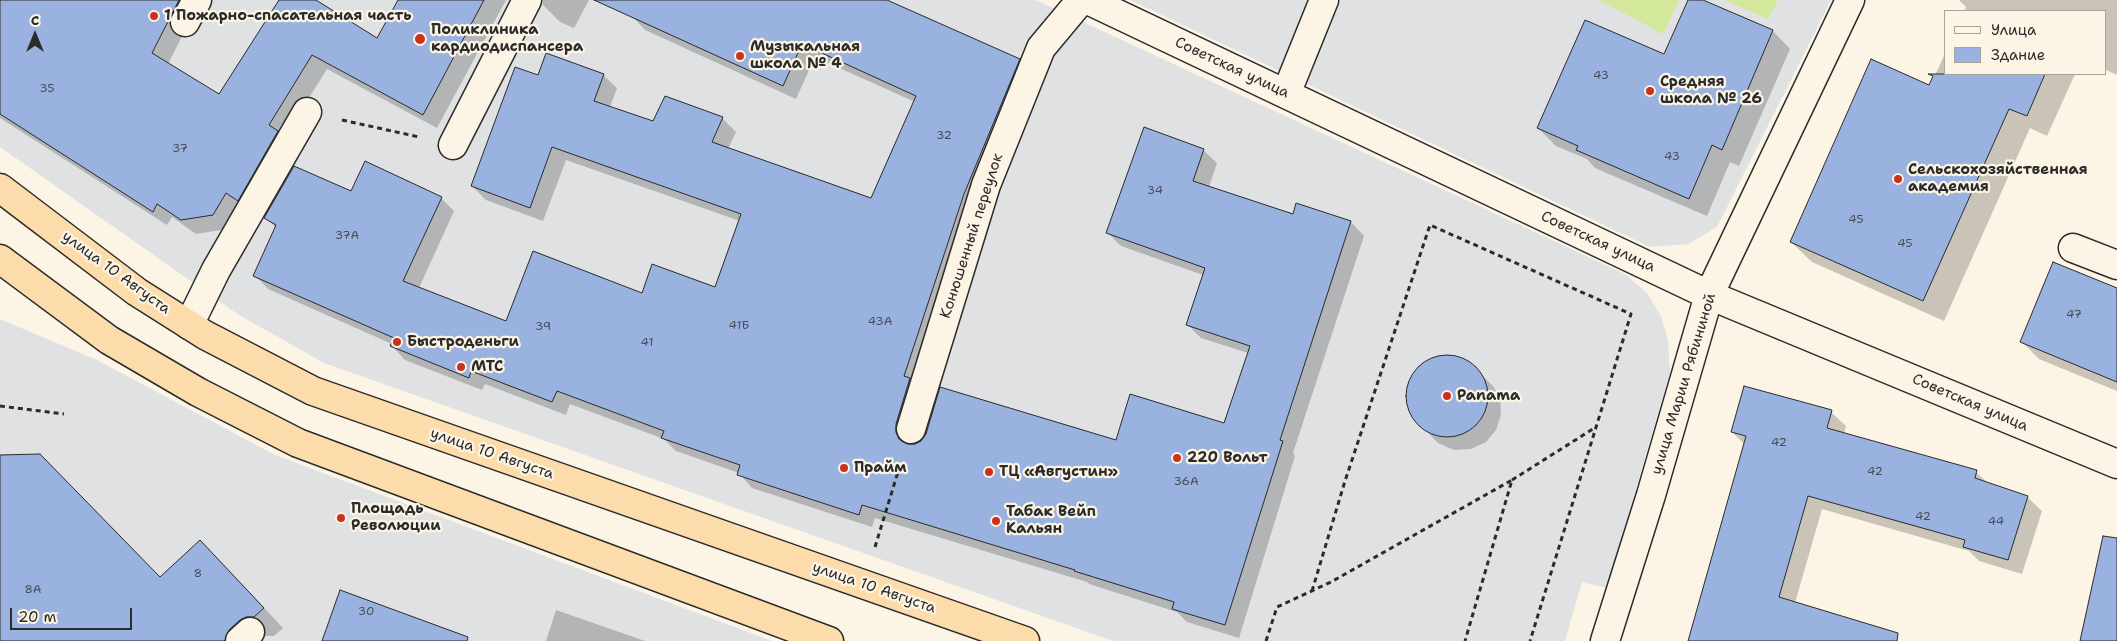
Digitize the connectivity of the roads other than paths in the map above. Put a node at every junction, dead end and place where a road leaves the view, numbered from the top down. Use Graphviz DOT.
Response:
graph roads {
  1 [pos="527,0"];
  2 [pos="1081,0"];
  3 [pos="1088,0"];
  4 [pos="1324,0"];
  5 [pos="1850,0"];
  6 [pos="1286,94"];
  7 [pos="307,112"];
  8 [pos="453,146"];
  9 [pos="0,188"];
  10 [pos="2074,248"];
  11 [pos="0,259"];
  12 [pos="2117,265"];
  13 [pos="1710,295"];
  14 [pos="190,325"];
  15 [pos="911,429"];
  16 [pos="2117,464"];
  17 [pos="829,641"];
  18 [pos="1025,641"];
  19 [pos="1605,641"];
  1 -- 8 [label="street"];
  2 -- 15 [label="street, Конюшенный переулок"];
  3 -- 6 [label="street, Советская улица"];
  4 -- 6 [label="street"];
  5 -- 13 [label="street, улица Марии Рябининой"];
  6 -- 13 [label="street, Советская улица"];
  7 -- 14 [label="street"];
  9 -- 14 [label="highway, улица 10 Августа"];
  10 -- 12 [label="street"];
  11 -- 17 [label="highway"];
  13 -- 16 [label="street, Советская улица"];
  13 -- 19 [label="street, улица Марии Рябининой"];
  14 -- 18 [label="highway, улица 10 Августа"];
}
